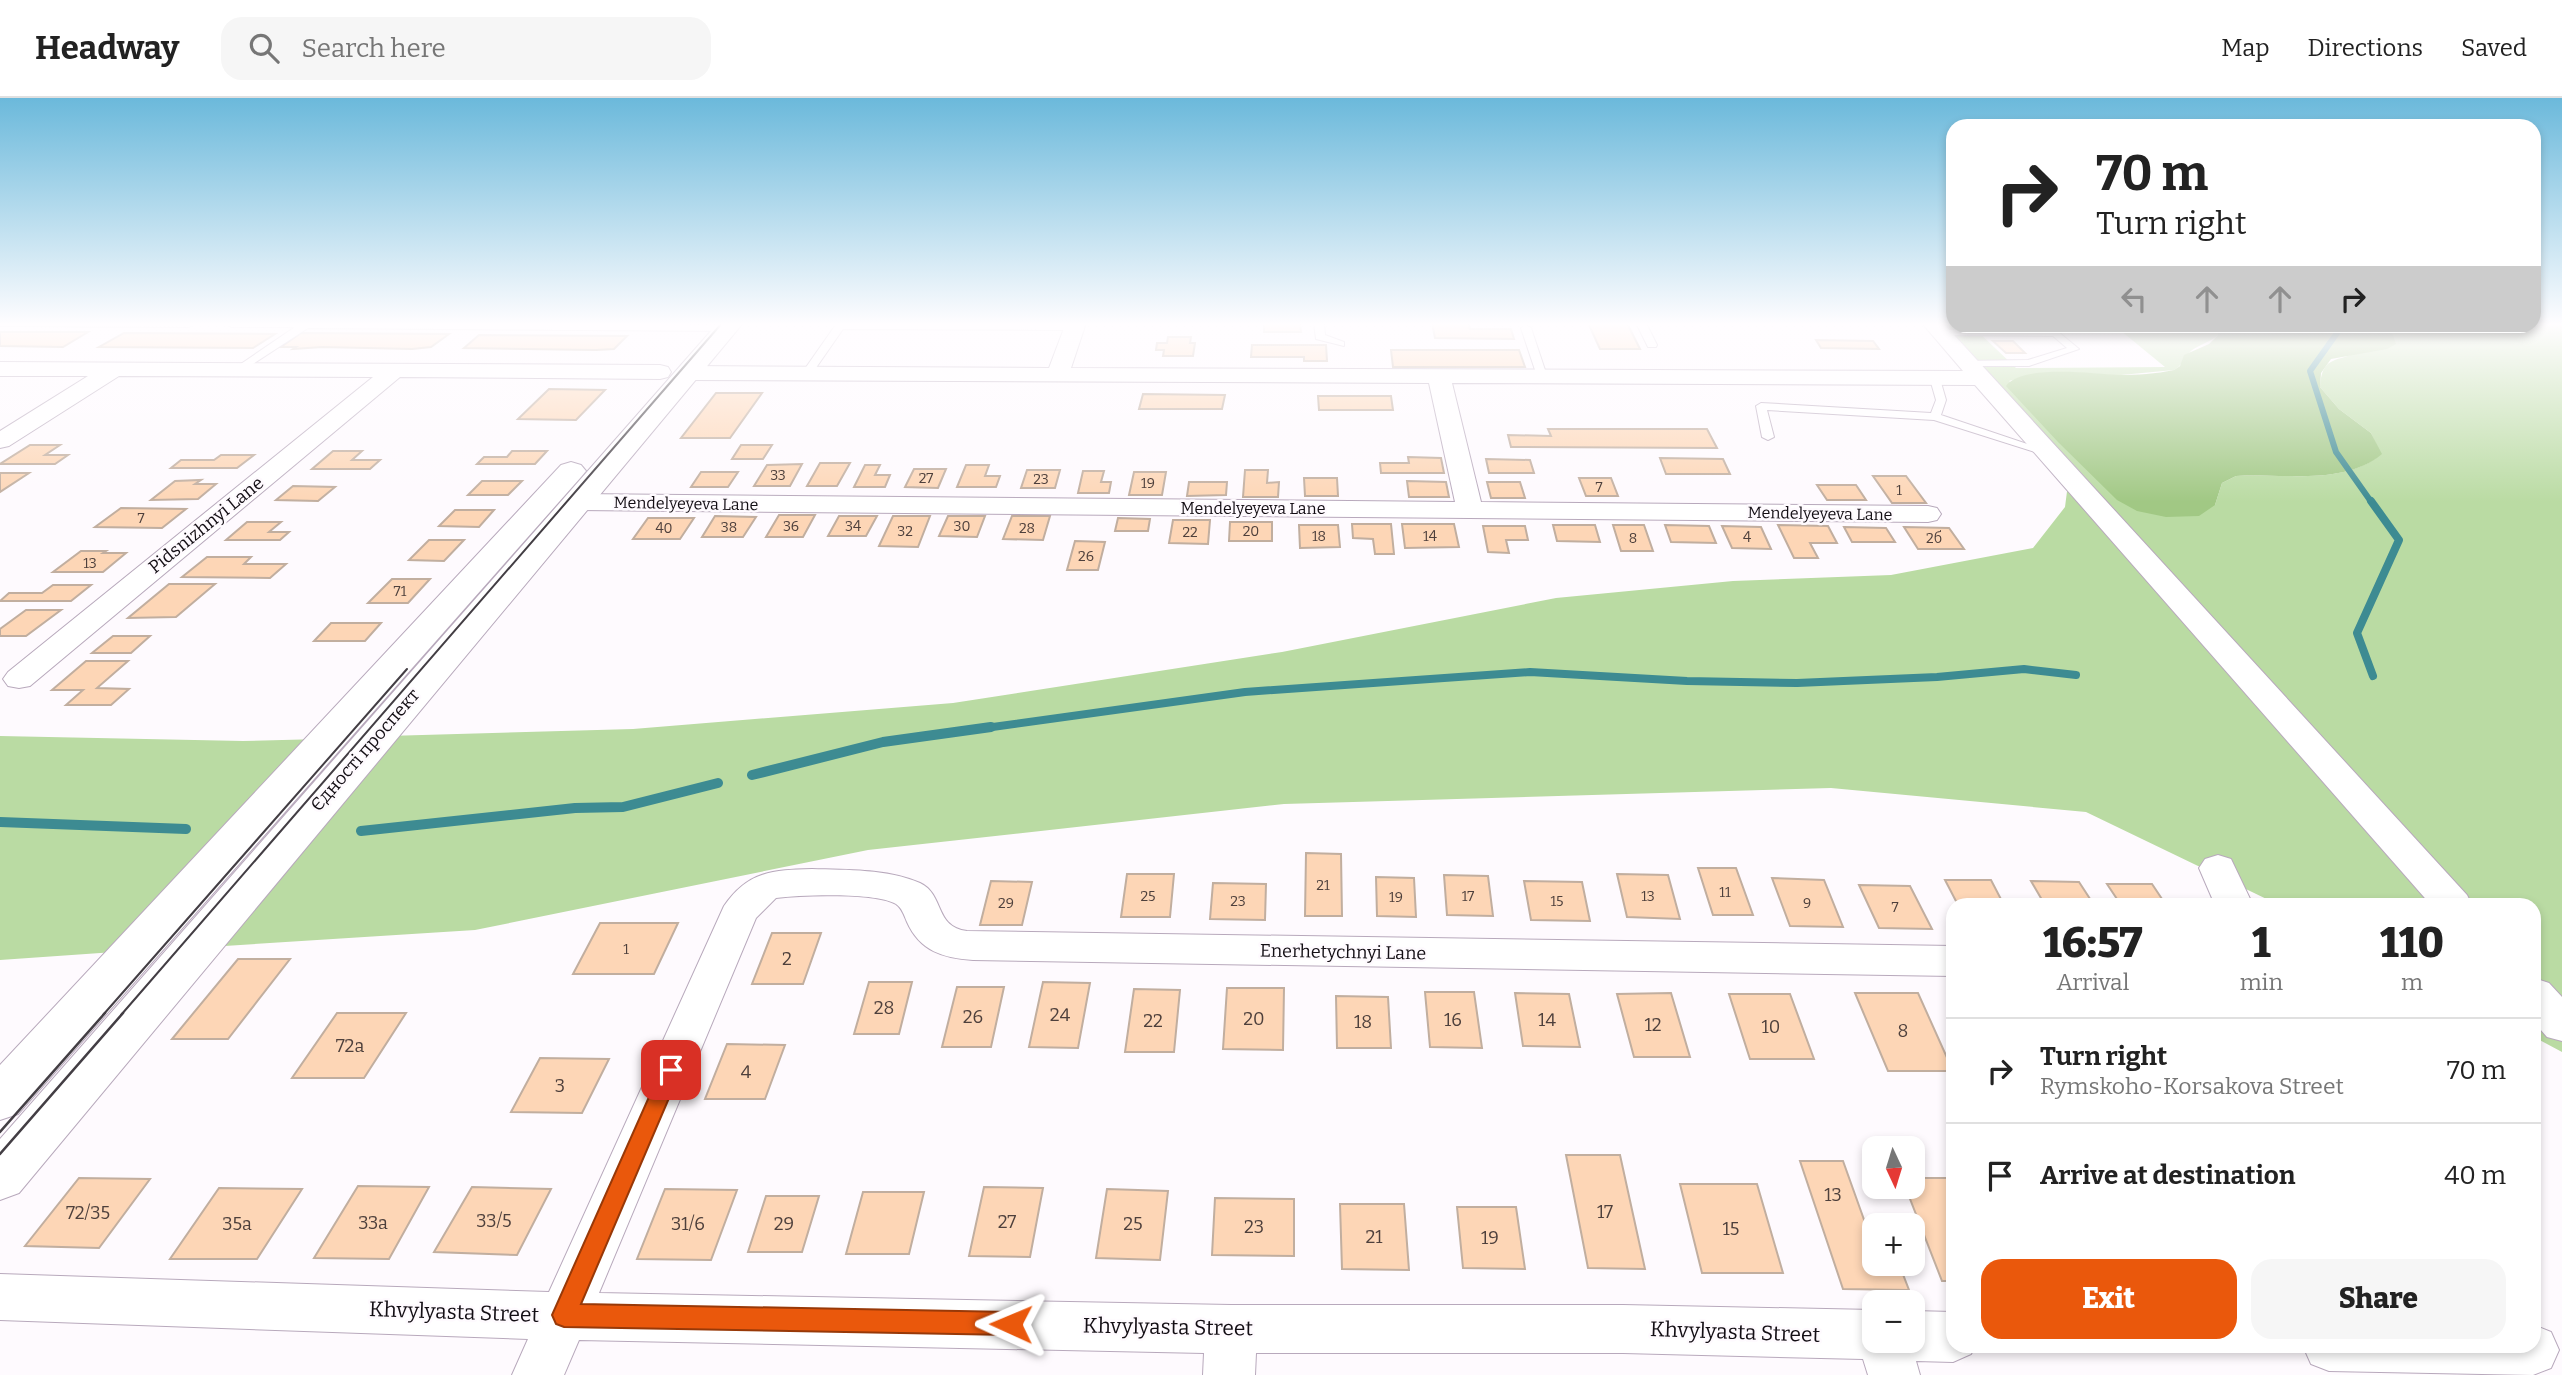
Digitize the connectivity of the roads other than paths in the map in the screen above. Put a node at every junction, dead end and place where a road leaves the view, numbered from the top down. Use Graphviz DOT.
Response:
graph roads {
  1 [pos="93,383"];
  2 [pos="380,383"];
  3 [pos="664,383"];
  4 [pos="666,383"];
  5 [pos="1441,383"];
  6 [pos="1936,383"];
  7 [pos="1986,383"];
  8 [pos="1936,416"];
  9 [pos="1768,438"];
  10 [pos="0,441"];
  11 [pos="2050,453"];
  12 [pos="577,502"];
  13 [pos="1470,510"];
  14 [pos="1928,514"];
  15 [pos="19,679"];
  16 [pos="2218,868"];
  17 [pos="2231,898"];
  18 [pos="2447,898"];
  19 [pos="1946,961"];
  20 [pos="2541,1002"];
  21 [pos="2562,1025"];
  22 [pos="0,1099"];
  23 [pos="0,1177"];
  24 [pos="0,1297"];
  25 [pos="564,1315"];
  26 [pos="1862,1335"];
  27 [pos="1925,1336"];
  28 [pos="1946,1337"];
  29 [pos="1230,1352"];
  30 [pos="1887,1353"];
  31 [pos="2494,1353"];
  32 [pos="2541,1355"];
  33 [pos="538,1375"];
  34 [pos="1895,1375"];
  1 -- 10 [label="street"];
  2 -- 15 [label="street, Pidsnizhnyi Lane"];
  3 -- 22 [label="main road, Єдності проспект"];
  4 -- 12 [label="main road, Єдності проспект"];
  5 -- 13 [label="street"];
  6 -- 8 [label="lane"];
  7 -- 11 [label="street"];
  8 -- 9 [label="lane"];
  8 -- 11 [label="lane"];
  11 -- 18 [label="street"];
  12 -- 13 [label="street, Mendelyeyeva Lane"];
  12 -- 23 [label="main road, Єдності проспект"];
  13 -- 14 [label="street, Mendelyeyeva Lane"];
  16 -- 17 [label="street"];
  19 -- 25 [label="street, Enerhetychnyi Lane"];
  20 -- 21 [label="street"];
  24 -- 25 [label="street, Khvylyasta Street"];
  25 -- 29 [label="street, Khvylyasta Street"];
  25 -- 33 [label="street"];
  26 -- 29 [label="street, Khvylyasta Street"];
  27 -- 28 [label="street"];
  30 -- 34 [label="street"];
  31 -- 32 [label="street"];
}
